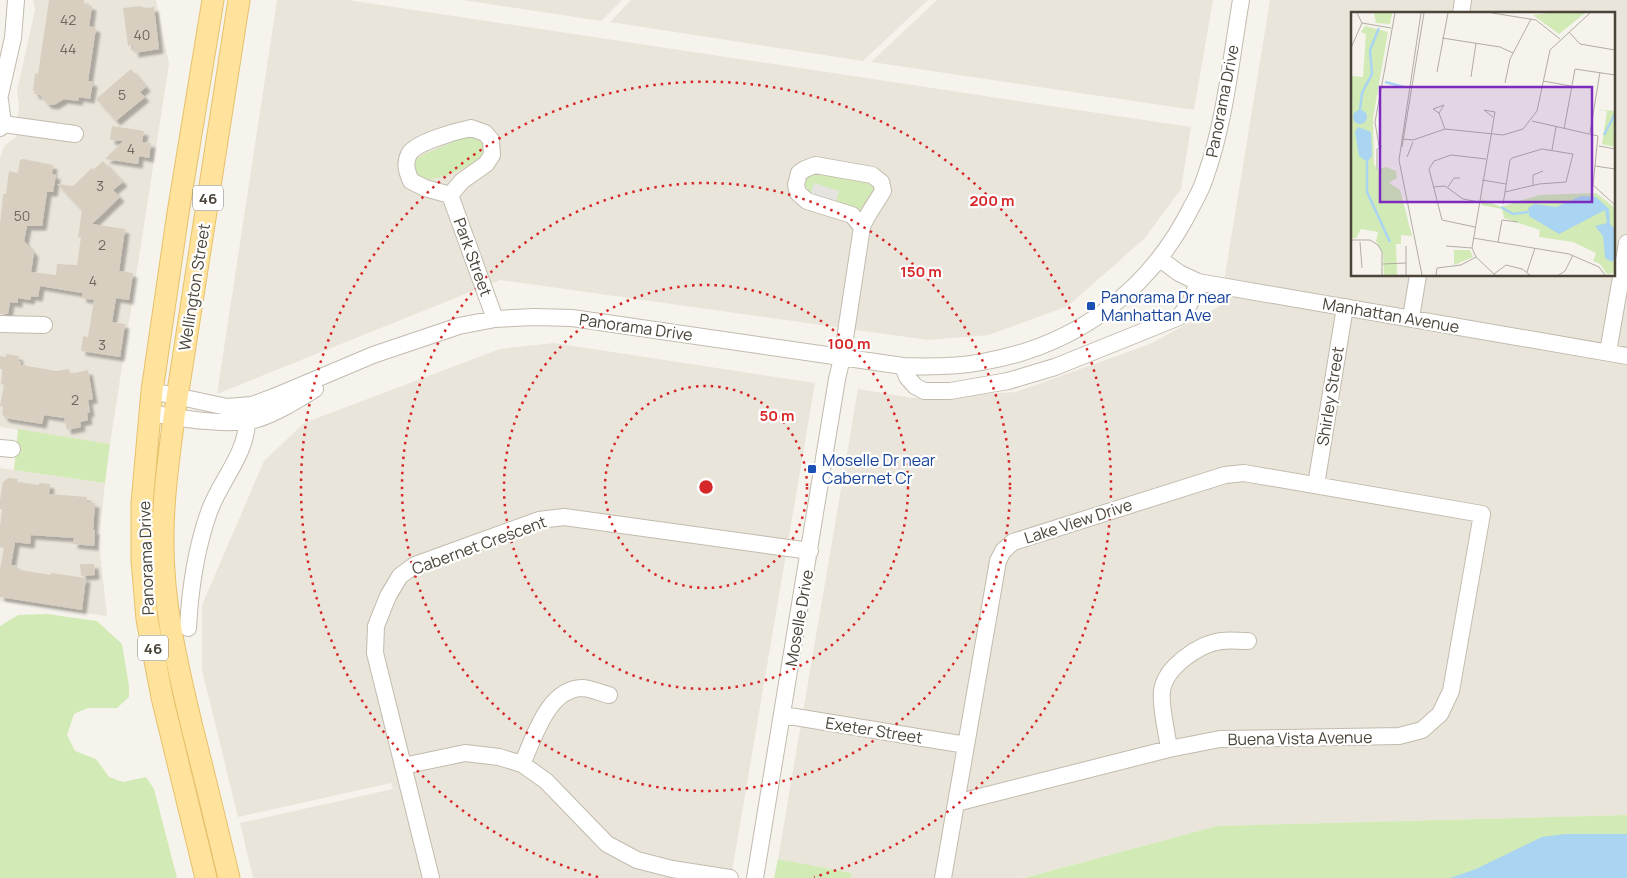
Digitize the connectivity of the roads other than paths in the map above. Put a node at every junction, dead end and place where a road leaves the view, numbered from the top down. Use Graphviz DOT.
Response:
graph roads {
  1 [pos="16,0"];
  2 [pos="213,0"];
  3 [pos="239,0"];
  4 [pos="1241,0"];
  5 [pos="0,95"];
  6 [pos="0,100"];
  7 [pos="1,126"];
  8 [pos="75,134"];
  9 [pos="450,195"];
  10 [pos="862,227"];
  11 [pos="1627,243"];
  12 [pos="1160,259"];
  13 [pos="1418,276"];
  14 [pos="1198,282"];
  15 [pos="1345,307"];
  16 [pos="1411,318"];
  17 [pos="495,319"];
  18 [pos="0,324"];
  19 [pos="44,325"];
  20 [pos="1608,352"];
  21 [pos="373,355"];
  22 [pos="1627,356"];
  23 [pos="842,358"];
  24 [pos="903,366"];
  25 [pos="152,391"];
  26 [pos="176,407"];
  27 [pos="151,413"];
  28 [pos="247,422"];
  29 [pos="1316,485"];
  30 [pos="1482,514"];
  31 [pos="810,551"];
  32 [pos="188,628"];
  33 [pos="1248,641"];
  34 [pos="609,695"];
  35 [pos="782,715"];
  36 [pos="966,745"];
  37 [pos="1169,749"];
  38 [pos="522,764"];
  39 [pos="404,766"];
  40 [pos="956,803"];
  41 [pos="206,878"];
  42 [pos="229,878"];
  43 [pos="431,878"];
  44 [pos="730,878"];
  45 [pos="755,878"];
  46 [pos="943,878"];
  1 -- 5 [label="street"];
  2 -- 25 [label="main road, Wellington Street / 46"];
  3 -- 26 [label="main road, Wellington Street / 46"];
  4 -- 12 [label="street, Panorama Drive"];
  6 -- 7 [label="street"];
  7 -- 8 [label="street"];
  9 -- 9 [label="street"];
  9 -- 17 [label="street, Park Street"];
  10 -- 10 [label="street"];
  10 -- 23 [label="street, Moselle Drive"];
  11 -- 20 [label="street"];
  12 -- 14 [label="street, Manhattan Avenue"];
  12 -- 24 [label="street, Panorama Drive"];
  13 -- 16 [label="street"];
  14 -- 15 [label="street, Manhattan Avenue"];
  14 -- 24 [label="street"];
  15 -- 16 [label="street, Manhattan Avenue"];
  15 -- 29 [label="street, Shirley Street"];
  16 -- 20 [label="street, Manhattan Avenue"];
  17 -- 21 [label="street, Panorama Drive"];
  17 -- 23 [label="street, Panorama Drive"];
  18 -- 19 [label="street"];
  20 -- 22 [label="street, Manhattan Avenue"];
  21 -- 26 [label="street, Panorama Drive"];
  21 -- 28 [label="street, Panorama Drive"];
  23 -- 24 [label="street, Panorama Drive"];
  23 -- 31 [label="street, Moselle Drive"];
  25 -- 26 [label="street, Panorama Drive"];
  25 -- 27 [label="main road, Panorama Drive / 46"];
  26 -- 27 [label="street, Panorama Drive"];
  26 -- 28 [label="street, Panorama Drive"];
  26 -- 42 [label="main road, Panorama Drive / 46"];
  27 -- 41 [label="main road, Panorama Drive / 46"];
  28 -- 32 [label="street"];
  29 -- 30 [label="street, Lake View Drive"];
  29 -- 36 [label="street, Lake View Drive"];
  30 -- 37 [label="street, Buena Vista Avenue"];
  31 -- 35 [label="street, Moselle Drive"];
  31 -- 39 [label="street, Cabernet Crescent"];
  33 -- 37 [label="street"];
  34 -- 38 [label="street"];
  35 -- 36 [label="street, Exeter Street"];
  35 -- 45 [label="street, Moselle Drive"];
  36 -- 40 [label="street, Lake View Drive"];
  37 -- 40 [label="street, Buena Vista Avenue"];
  38 -- 39 [label="street"];
  38 -- 44 [label="street"];
  39 -- 43 [label="street, Cabernet Crescent"];
  40 -- 46 [label="street, Lake View Drive"];
}
